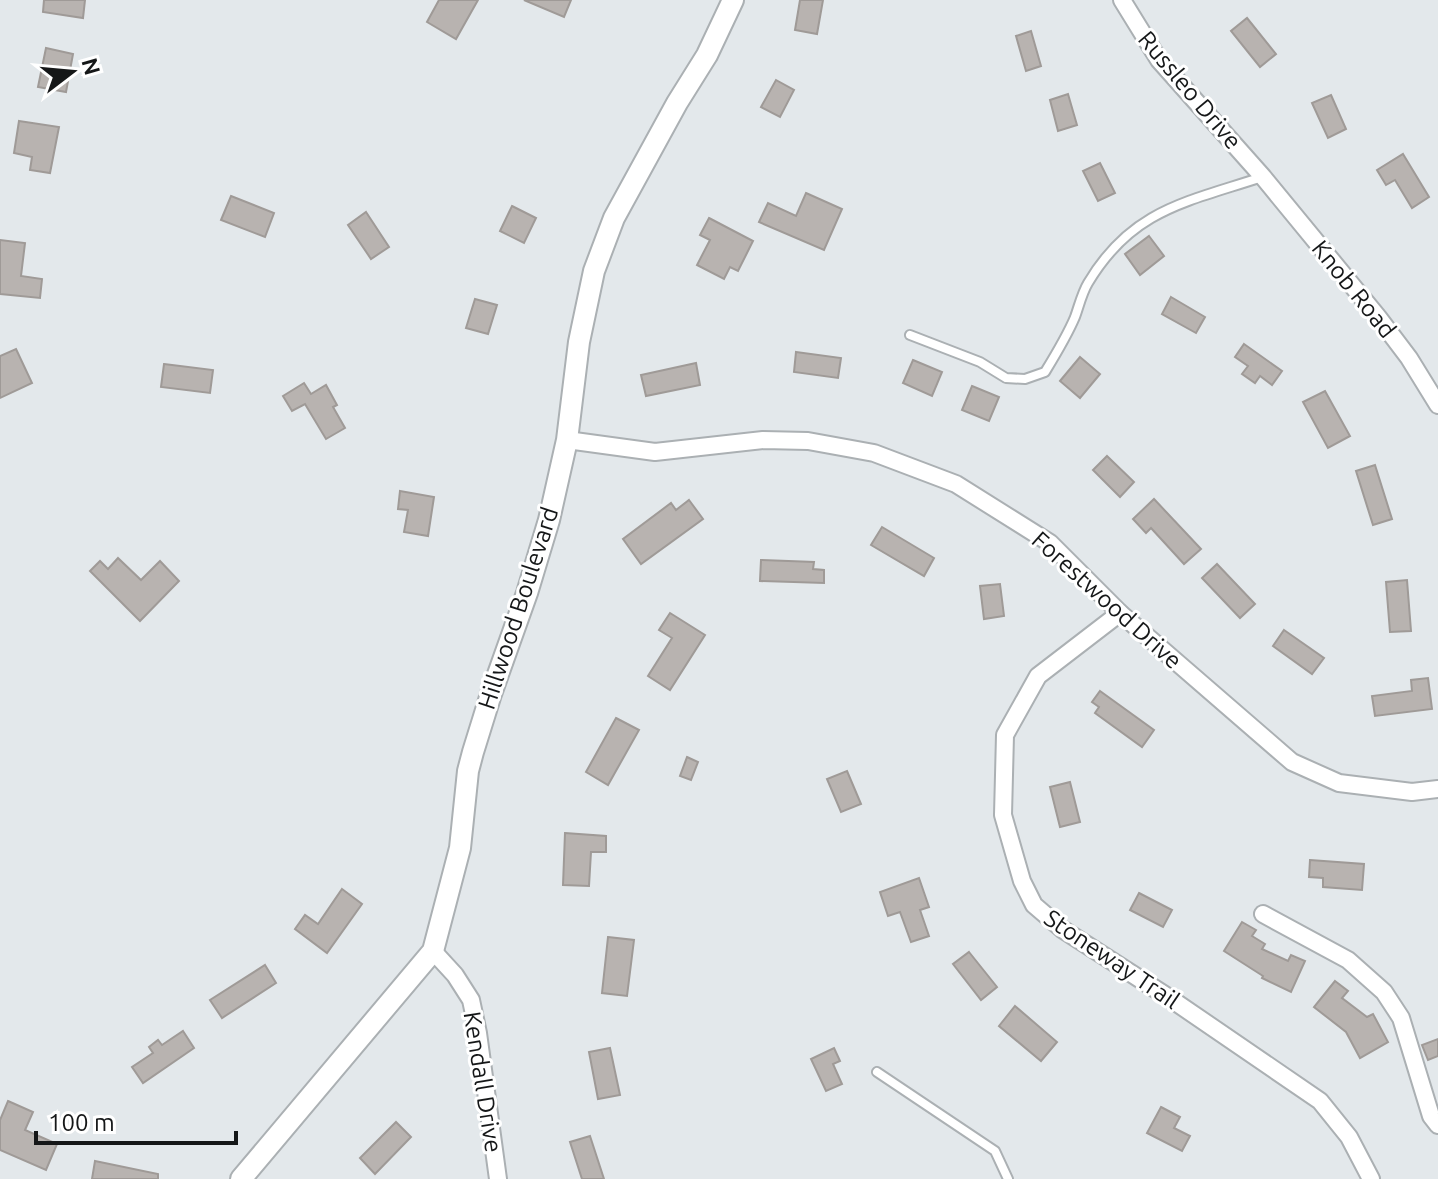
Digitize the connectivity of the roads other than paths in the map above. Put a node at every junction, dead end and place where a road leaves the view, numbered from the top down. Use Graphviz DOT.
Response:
graph roads {
  1 [pos="733,0"];
  2 [pos="1122,0"];
  3 [pos="1263,177"];
  4 [pos="910,335"];
  5 [pos="1438,405"];
  6 [pos="567,440"];
  7 [pos="1120,613"];
  8 [pos="1438,789"];
  9 [pos="1263,914"];
  10 [pos="433,951"];
  11 [pos="877,1072"];
  12 [pos="1438,1125"];
  13 [pos="241,1179"];
  14 [pos="498,1179"];
  15 [pos="1008,1179"];
  16 [pos="1371,1179"];
  1 -- 6 [label="street, Hillwood Boulevard"];
  2 -- 3 [label="street, Russleo Drive"];
  3 -- 4 [label="lane"];
  3 -- 5 [label="street, Knob Road"];
  6 -- 7 [label="street, Forestwood Drive"];
  6 -- 10 [label="street, Hillwood Boulevard"];
  7 -- 8 [label="street, Forestwood Drive"];
  7 -- 16 [label="street, Stoneway Trail"];
  9 -- 12 [label="street"];
  10 -- 13 [label="street, Hillwood Boulevard"];
  10 -- 14 [label="street, Kendall Drive"];
  11 -- 15 [label="lane"];
}
